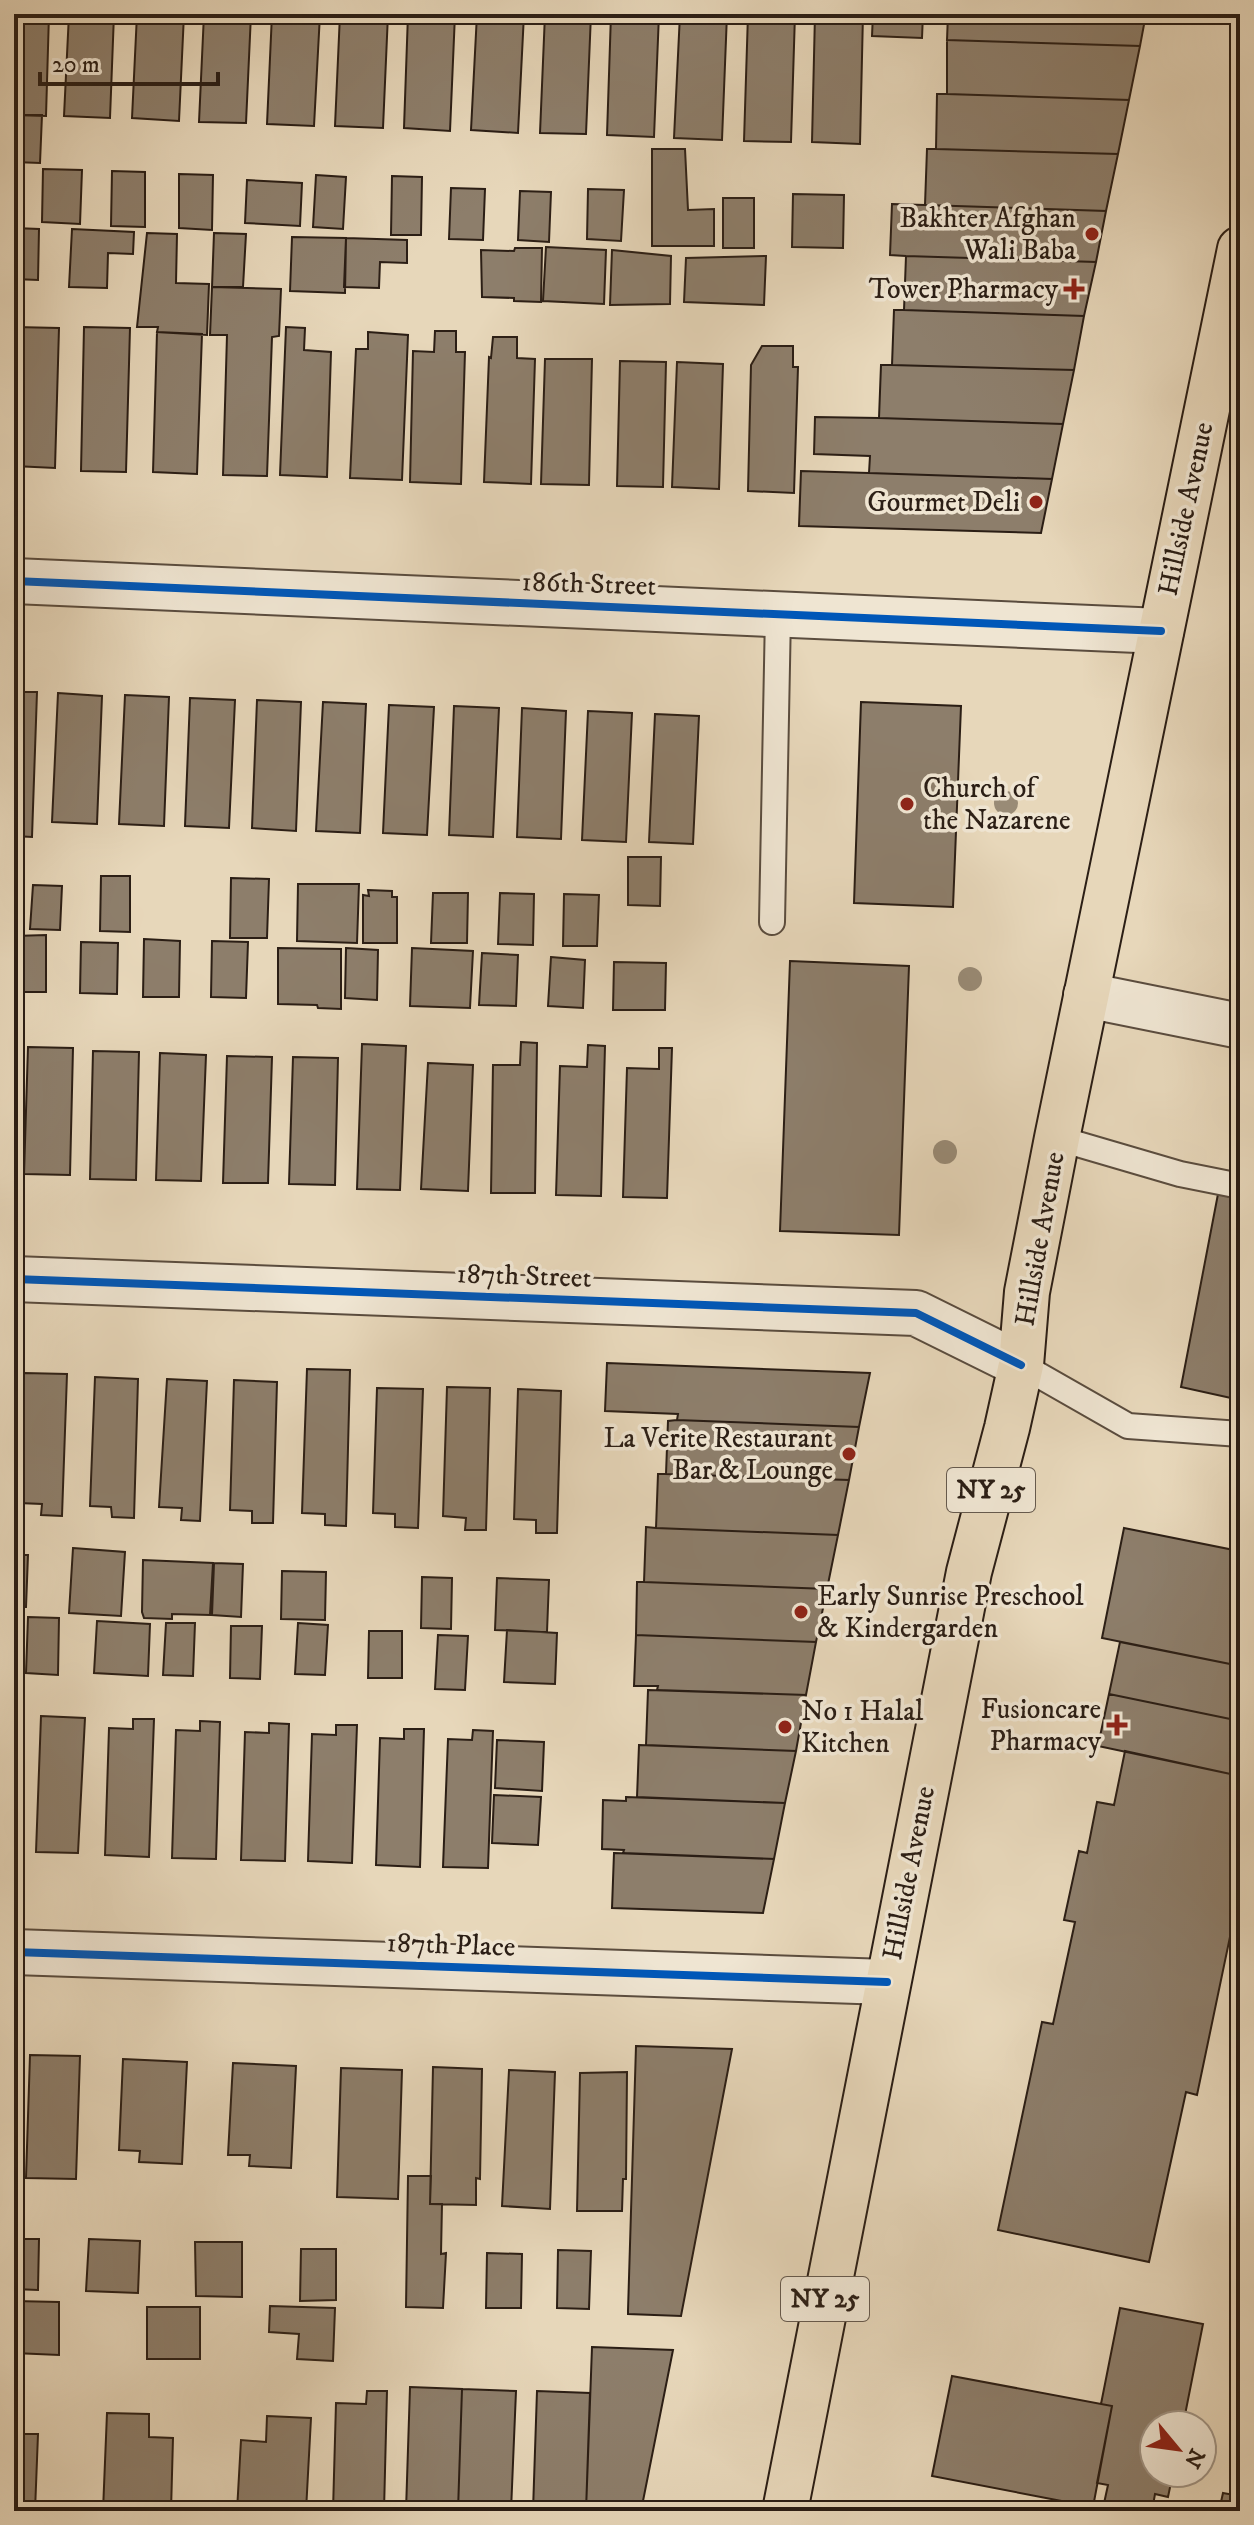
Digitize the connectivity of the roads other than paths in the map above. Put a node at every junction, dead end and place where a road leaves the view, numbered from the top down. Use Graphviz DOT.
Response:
graph roads {
  1 [pos="1240,249"];
  2 [pos="14,581"];
  3 [pos="778,614"];
  4 [pos="1161,631"];
  5 [pos="772,922"];
  6 [pos="1086,995"];
  7 [pos="1240,1026"];
  8 [pos="1057,1138"];
  9 [pos="1240,1186"];
  10 [pos="14,1279"];
  11 [pos="1021,1365"];
  12 [pos="1240,1434"];
  13 [pos="14,1952"];
  14 [pos="887,1982"];
  15 [pos="785,2511"];
  1 -- 4 [label="main road, Hillside Avenue / NY 25"];
  2 -- 3 [label="street, 186th Street"];
  3 -- 4 [label="street, 186th Street"];
  3 -- 5 [label="lane"];
  4 -- 6 [label="main road, Hillside Avenue / NY 25"];
  6 -- 7 [label="street"];
  6 -- 8 [label="main road, Hillside Avenue / NY 25"];
  8 -- 9 [label="lane"];
  8 -- 11 [label="main road, Hillside Avenue / NY 25"];
  10 -- 11 [label="street, 187th Street"];
  11 -- 12 [label="lane"];
  11 -- 14 [label="main road, Hillside Avenue / NY 25"];
  13 -- 14 [label="street, 187th Place"];
  14 -- 15 [label="main road, Hillside Avenue / NY 25"];
}
